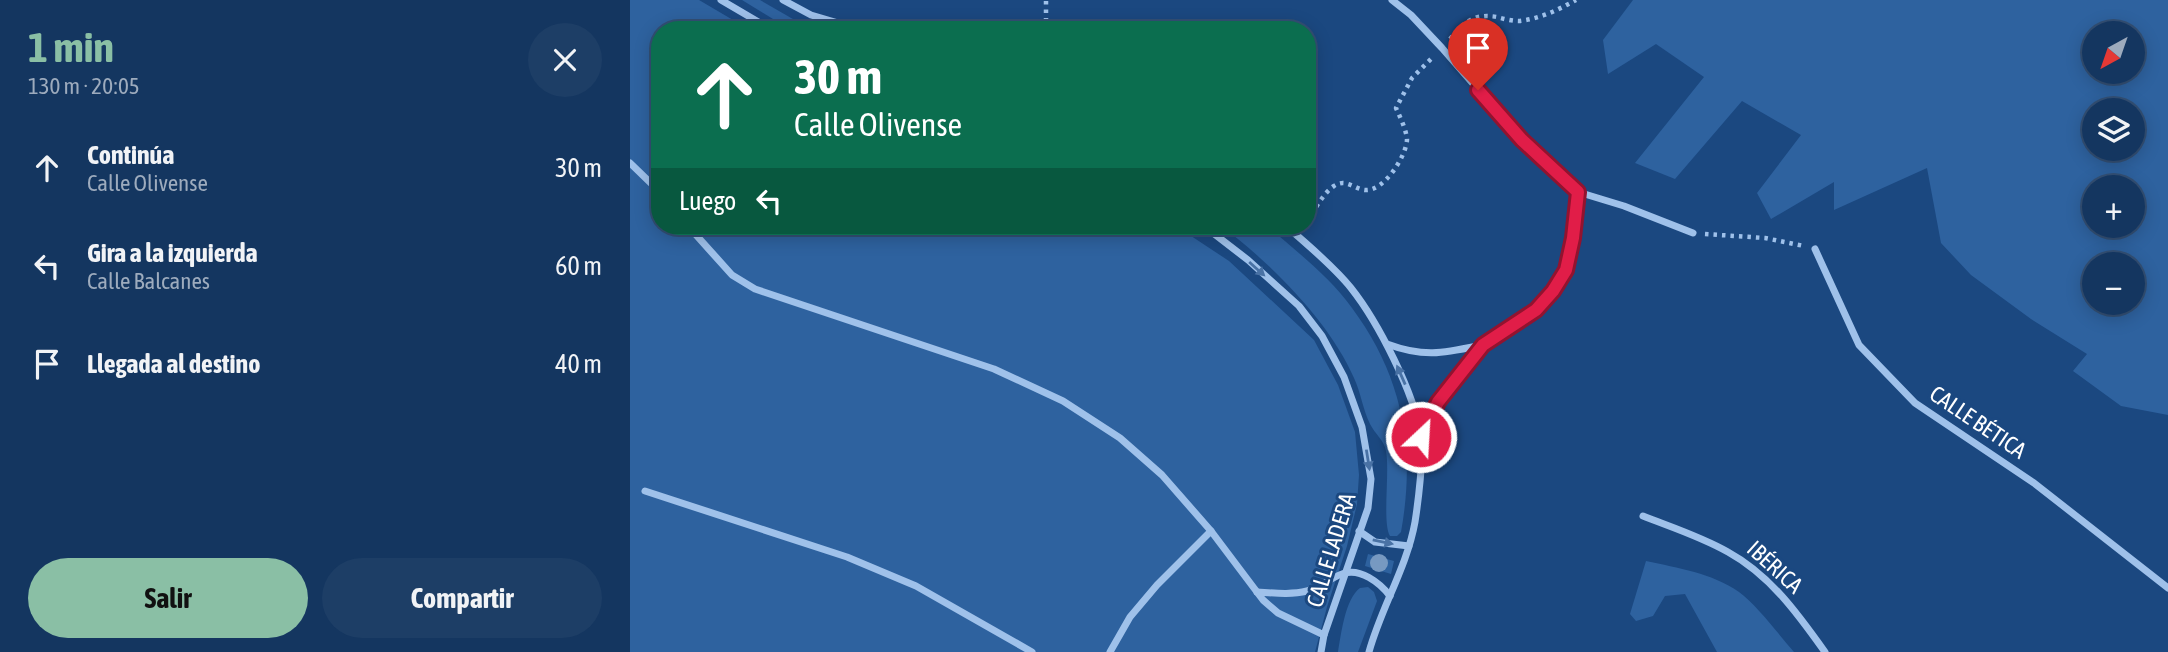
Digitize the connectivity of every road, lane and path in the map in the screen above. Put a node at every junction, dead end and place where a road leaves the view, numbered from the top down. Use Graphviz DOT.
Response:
graph roads {
  1 [pos="721,0"];
  2 [pos="783,0"];
  3 [pos="1046,0"];
  4 [pos="1392,0"];
  5 [pos="1576,0"];
  6 [pos="757,21"];
  7 [pos="831,21"];
  8 [pos="1046,21"];
  9 [pos="1442,48"];
  10 [pos="630,163"];
  11 [pos="651,183"];
  12 [pos="1578,192"];
  13 [pos="1316,209"];
  14 [pos="1693,233"];
  15 [pos="696,235"];
  16 [pos="1216,235"];
  17 [pos="1295,235"];
  18 [pos="1815,249"];
  19 [pos="1387,344"];
  20 [pos="1483,345"];
  21 [pos="1421,437"];
  22 [pos="645,491"];
  23 [pos="1643,516"];
  24 [pos="1211,531"];
  25 [pos="1359,531"];
  26 [pos="1409,546"];
  27 [pos="1346,572"];
  28 [pos="2168,588"];
  29 [pos="1257,592"];
  30 [pos="1390,596"];
  31 [pos="1324,635"];
  32 [pos="1032,652"];
  33 [pos="1110,652"];
  34 [pos="1321,652"];
  35 [pos="1369,652"];
  36 [pos="1825,652"];
  1 -- 6 [label="street"];
  2 -- 7 [label="street"];
  3 -- 8 [label="path"];
  4 -- 9 [label="street"];
  5 -- 9 [label="path"];
  9 -- 12 [label="street"];
  9 -- 13 [label="path"];
  10 -- 11 [label="street"];
  12 -- 14 [label="street"];
  12 -- 20 [label="street"];
  14 -- 18 [label="path"];
  15 -- 24 [label="street"];
  16 -- 25 [label="street, CALLE LADERA, one-way"];
  17 -- 19 [label="street"];
  18 -- 28 [label="street, CALLE BÉTICA"];
  19 -- 20 [label="street"];
  21 -- 19 [label="street, one-way"];
  20 -- 21 [label="street"];
  21 -- 26 [label="street"];
  22 -- 32 [label="street"];
  23 -- 36 [label="street, IBÉRICA"];
  24 -- 29 [label="street"];
  24 -- 33 [label="street"];
  25 -- 26 [label="street, one-way"];
  25 -- 27 [label="street, CALLE LADERA"];
  26 -- 30 [label="street"];
  27 -- 29 [label="street"];
  27 -- 30 [label="street"];
  27 -- 31 [label="street, CALLE LADERA"];
  29 -- 31 [label="street"];
  30 -- 35 [label="street"];
  31 -- 34 [label="street, CALLE LADERA"];
}
